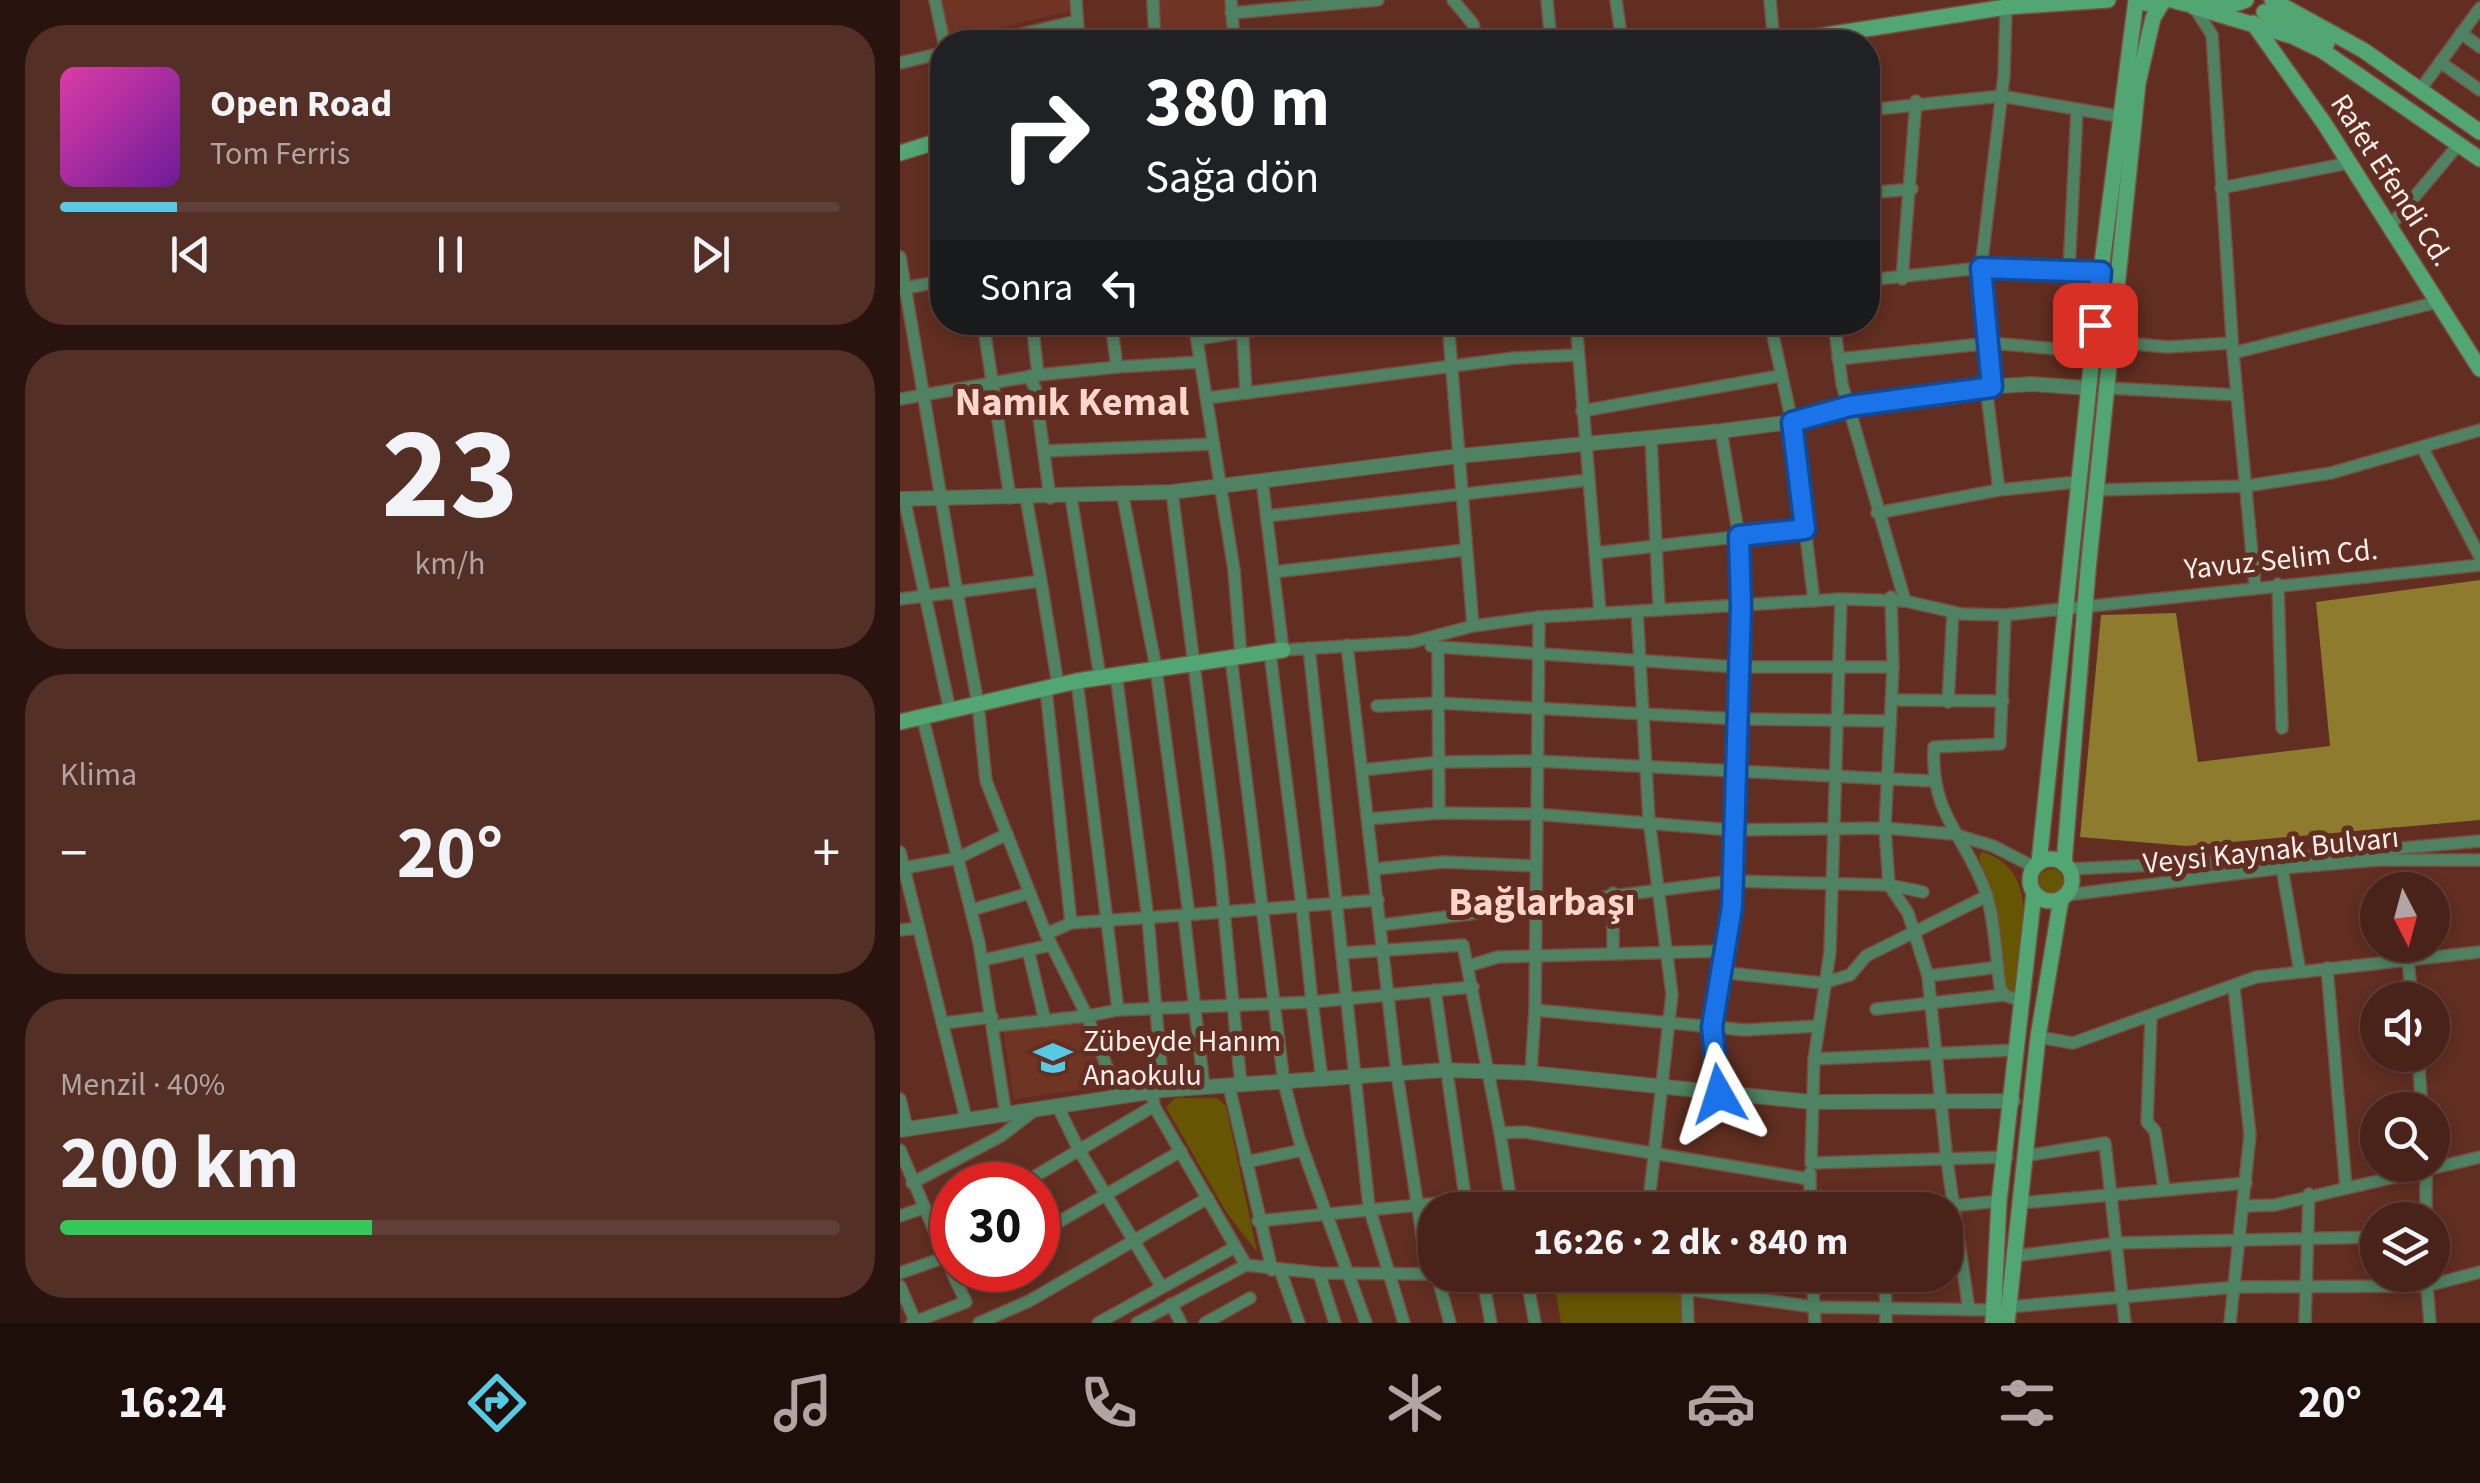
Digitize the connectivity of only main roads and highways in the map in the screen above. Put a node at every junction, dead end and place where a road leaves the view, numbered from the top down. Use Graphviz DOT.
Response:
graph roads {
  1 [pos="2058,0"];
  2 [pos="2108,0"];
  3 [pos="2136,0"];
  4 [pos="2246,0"];
  5 [pos="2167,1"];
  6 [pos="2039,4"];
  7 [pos="2194,7"];
  8 [pos="2300,7"];
  9 [pos="2263,12"];
  10 [pos="1859,30"];
  11 [pos="2480,132"];
  12 [pos="930,144"];
  13 [pos="2480,148"];
  14 [pos="900,153"];
  15 [pos="2480,158"];
  16 [pos="2480,369"];
  17 [pos="1277,652"];
  18 [pos="900,722"];
  19 [pos="2037,865"];
  20 [pos="2066,866"];
  21 [pos="2034,893"];
  22 [pos="2064,897"];
  23 [pos="2016,1157"];
  24 [pos="2001,1316"];
  1 -- 6 [label="main road"];
  2 -- 6 [label="main road"];
  3 -- 5 [label="main road"];
  3 -- 19 [label="main road"];
  4 -- 7 [label="main road"];
  5 -- 7 [label="main road"];
  5 -- 20 [label="main road"];
  6 -- 10 [label="main road"];
  7 -- 9 [label="main road"];
  8 -- 9 [label="main road"];
  8 -- 11 [label="main road"];
  9 -- 13 [label="main road"];
  9 -- 15 [label="main road"];
  9 -- 16 [label="main road, Rafet Efendi Cd."];
  12 -- 14 [label="main road"];
  17 -- 18 [label="main road"];
  19 -- 20 [label="main road"];
  19 -- 21 [label="main road"];
  20 -- 22 [label="main road"];
  21 -- 22 [label="main road"];
  21 -- 23 [label="main road"];
  22 -- 23 [label="main road"];
  23 -- 24 [label="main road"];
  23 -- 24 [label="main road"];
}
